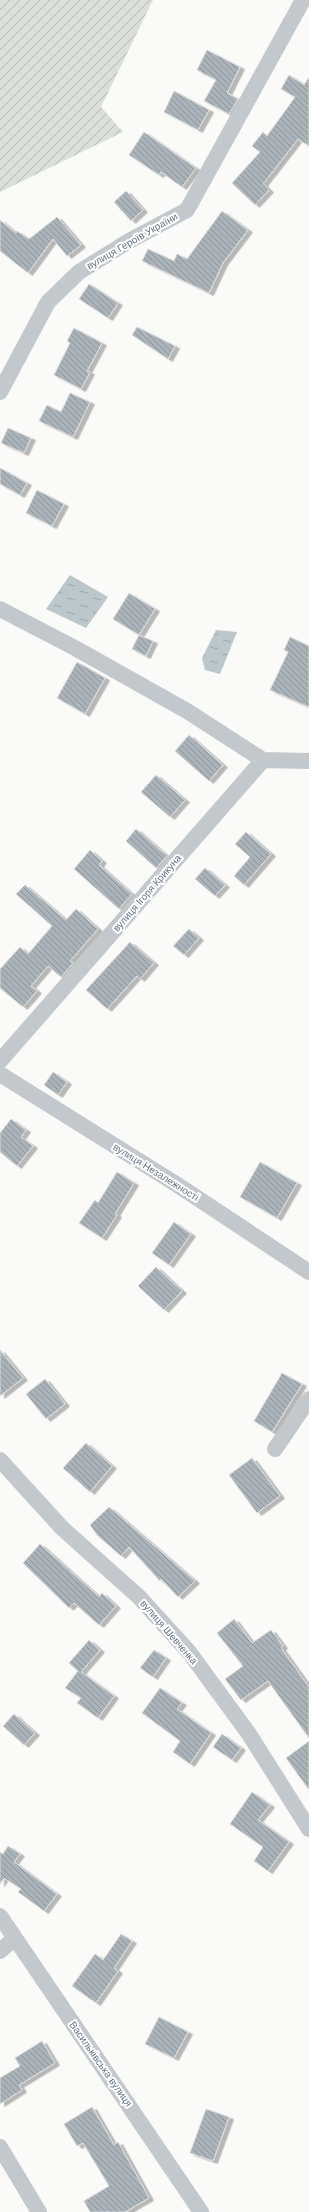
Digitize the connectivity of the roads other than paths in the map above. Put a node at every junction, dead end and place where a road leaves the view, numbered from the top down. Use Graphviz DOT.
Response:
graph roads {
  1 [pos="303,0"];
  2 [pos="0,392"];
  3 [pos="0,609"];
  4 [pos="263,760"];
  5 [pos="309,761"];
  6 [pos="0,1060"];
  7 [pos="0,1074"];
  8 [pos="309,1272"];
  9 [pos="309,1399"];
  10 [pos="275,1449"];
  11 [pos="0,1460"];
  12 [pos="309,1829"];
  13 [pos="0,1916"];
  14 [pos="15,1938"];
  15 [pos="0,1951"];
  16 [pos="0,2147"];
  17 [pos="39,2212"];
  18 [pos="202,2212"];
  1 -- 2 [label="street, вулиця Героїв України"];
  3 -- 4 [label="street"];
  4 -- 5 [label="street"];
  4 -- 6 [label="street, вулиця Ігоря Крикуна"];
  7 -- 8 [label="street, вулиця Незалежності"];
  9 -- 10 [label="street"];
  11 -- 12 [label="street, вулиця Шевченка"];
  13 -- 14 [label="street, Васильківська вулиця"];
  14 -- 15 [label="street"];
  14 -- 18 [label="street, Васильківська вулиця"];
  16 -- 17 [label="street"];
}
